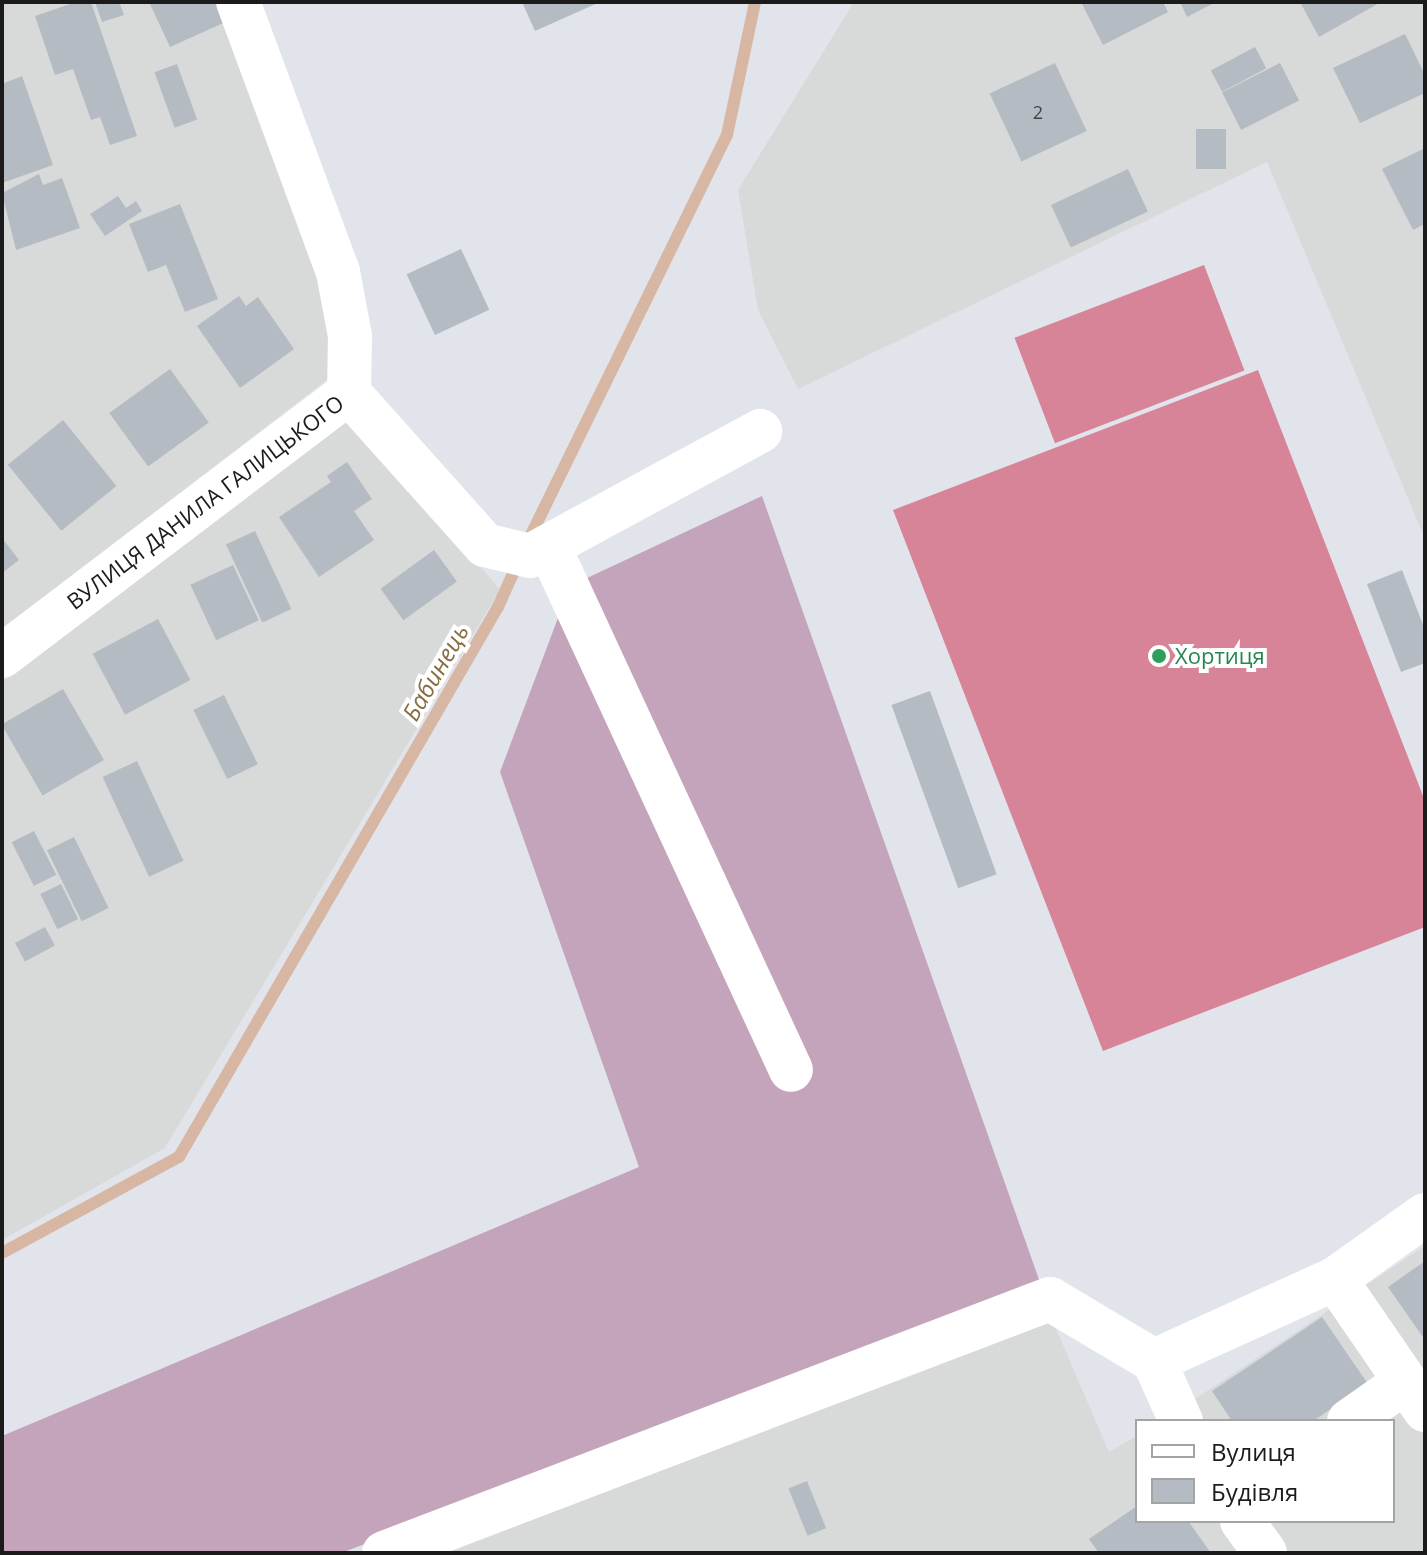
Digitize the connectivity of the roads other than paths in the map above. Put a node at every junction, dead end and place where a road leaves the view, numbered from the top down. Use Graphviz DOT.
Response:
graph roads {
  1 [pos="238,2"];
  2 [pos="349,393"];
  3 [pos="760,431"];
  4 [pos="539,552"];
  5 [pos="2,656"];
  6 [pos="791,1070"];
  7 [pos="1425,1215"];
  8 [pos="1335,1279"];
  9 [pos="1154,1361"];
  10 [pos="1415,1396"];
  11 [pos="1180,1419"];
  12 [pos="1354,1419"];
  13 [pos="1243,1523"];
  14 [pos="436,1542"];
  15 [pos="384,1553"];
  16 [pos="1265,1553"];
  1 -- 2 [label="street, ВУЛИЦЯ ДАНИЛА ГАЛИЦЬКОГО"];
  2 -- 4 [label="street"];
  2 -- 5 [label="street, ВУЛИЦЯ ДАНИЛА ГАЛИЦЬКОГО"];
  3 -- 4 [label="street"];
  4 -- 6 [label="street"];
  7 -- 8 [label="street"];
  8 -- 9 [label="street"];
  8 -- 10 [label="street"];
  9 -- 11 [label="street"];
  9 -- 14 [label="street"];
  10 -- 12 [label="street"];
  13 -- 16 [label="street"];
  14 -- 15 [label="street"];
}
